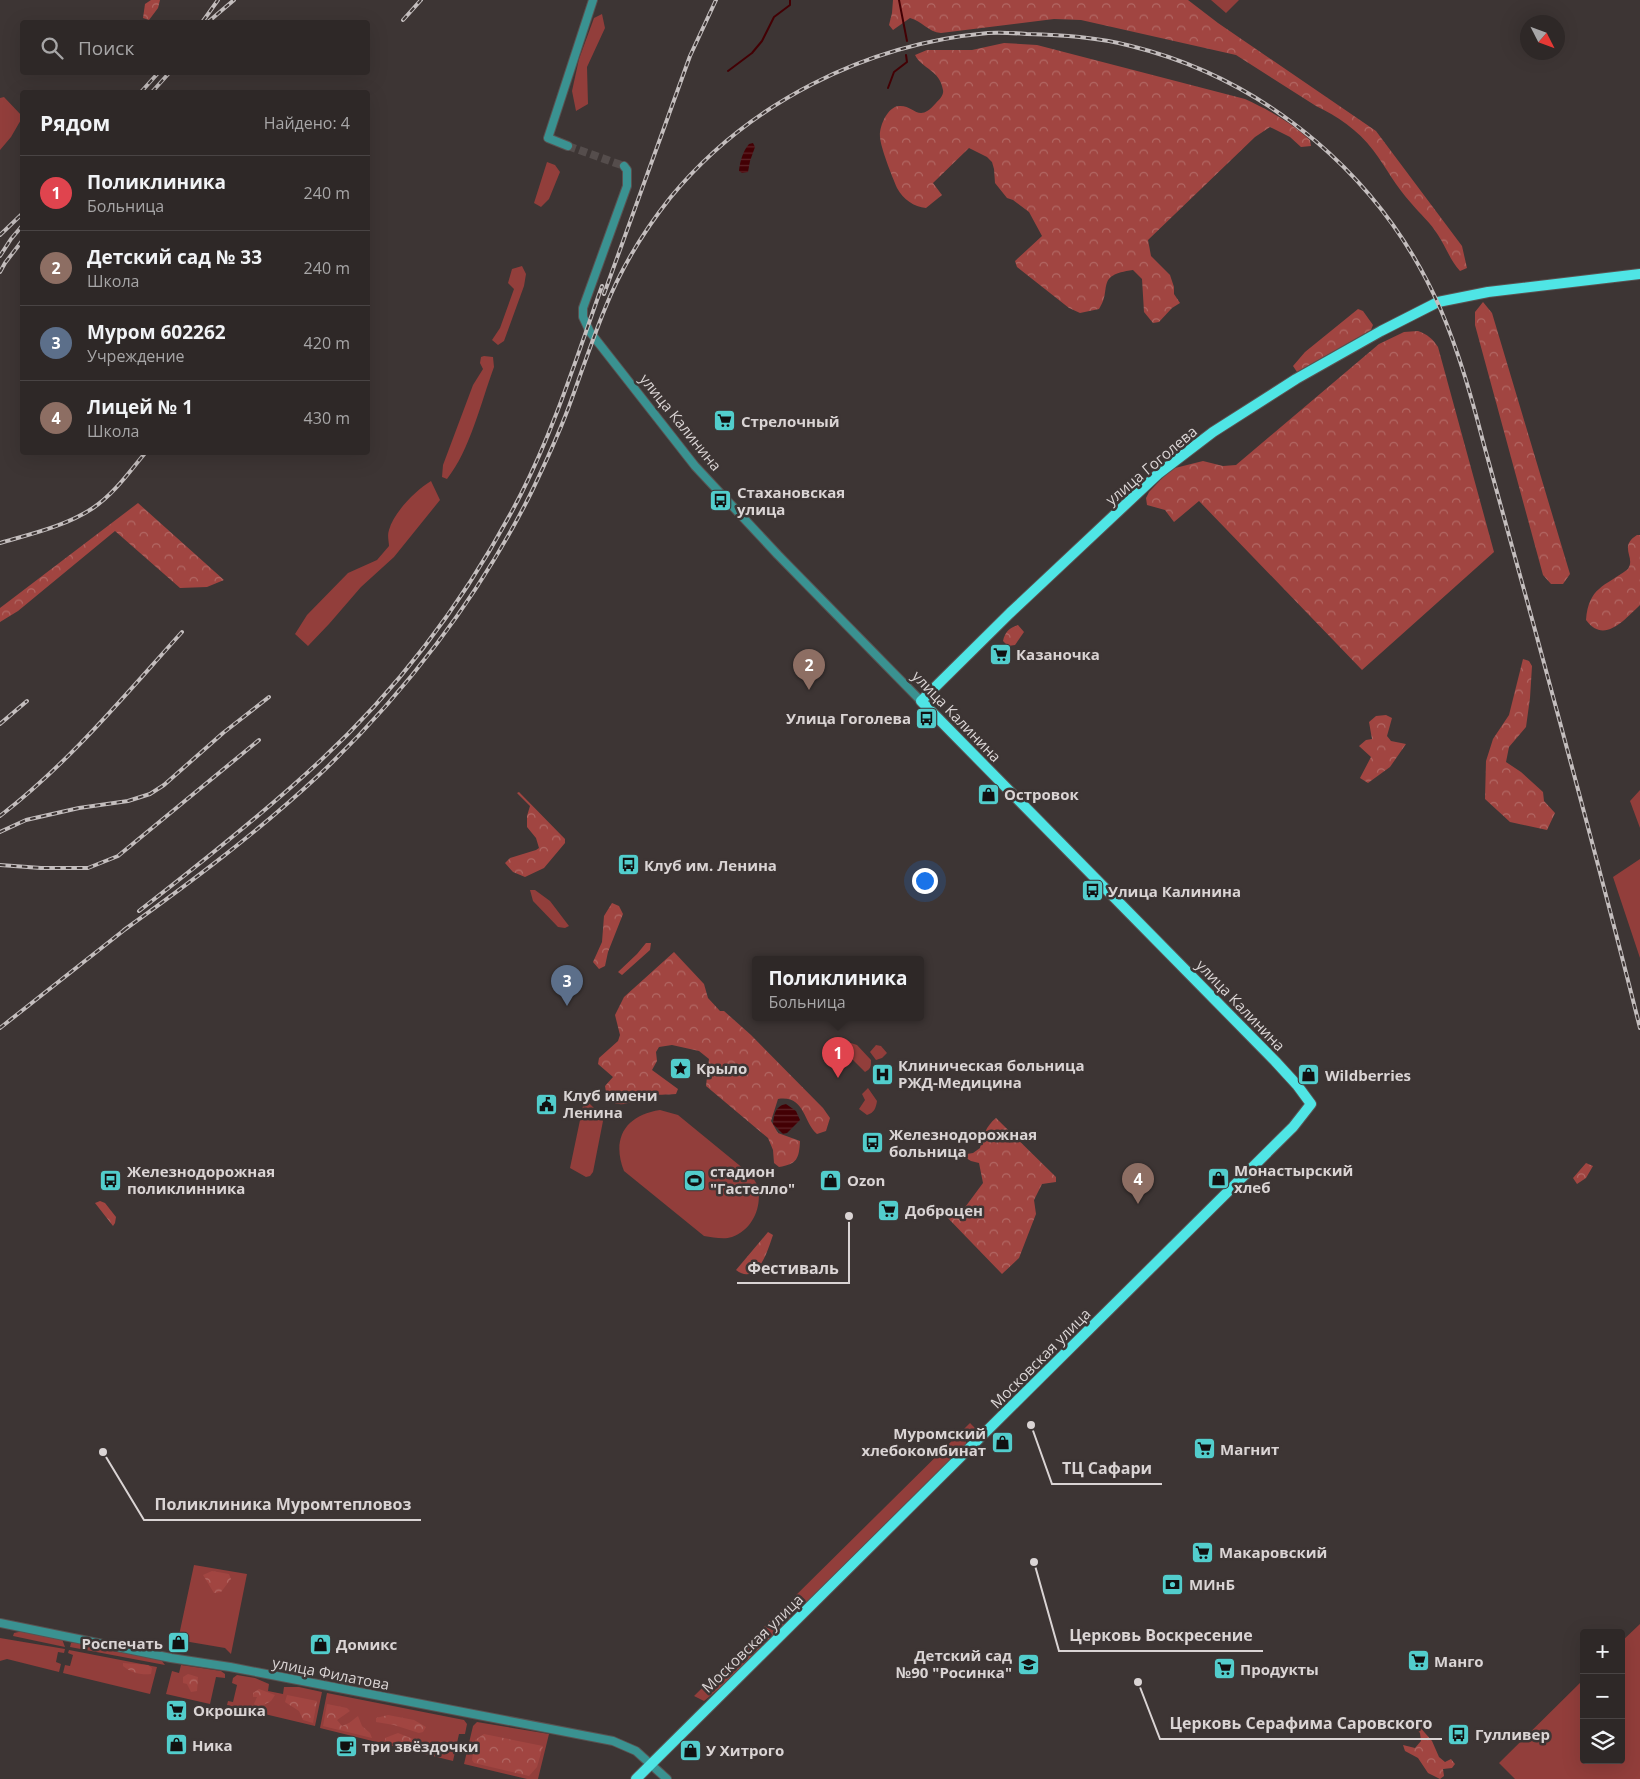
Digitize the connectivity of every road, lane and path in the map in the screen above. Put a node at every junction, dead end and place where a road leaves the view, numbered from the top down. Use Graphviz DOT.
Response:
graph roads {
  1 [pos="593,0"];
  2 [pos="568,146"];
  3 [pos="624,166"];
  4 [pos="1640,274"];
  5 [pos="921,701"];
  6 [pos="1312,1104"];
  7 [pos="0,1623"];
  8 [pos="651,1763"];
  9 [pos="636,1779"];
  10 [pos="667,1779"];
  1 -- 2 [label="street"];
  3 -- 5 [label="street, улица Калинина"];
  4 -- 5 [label="main road, улица Гоголева"];
  5 -- 6 [label="main road, улица Калинина"];
  6 -- 8 [label="main road, Московская улица"];
  7 -- 8 [label="street, улица Филатова"];
  8 -- 9 [label="main road, Московская улица"];
  8 -- 10 [label="street, улица Филатова"];
}
